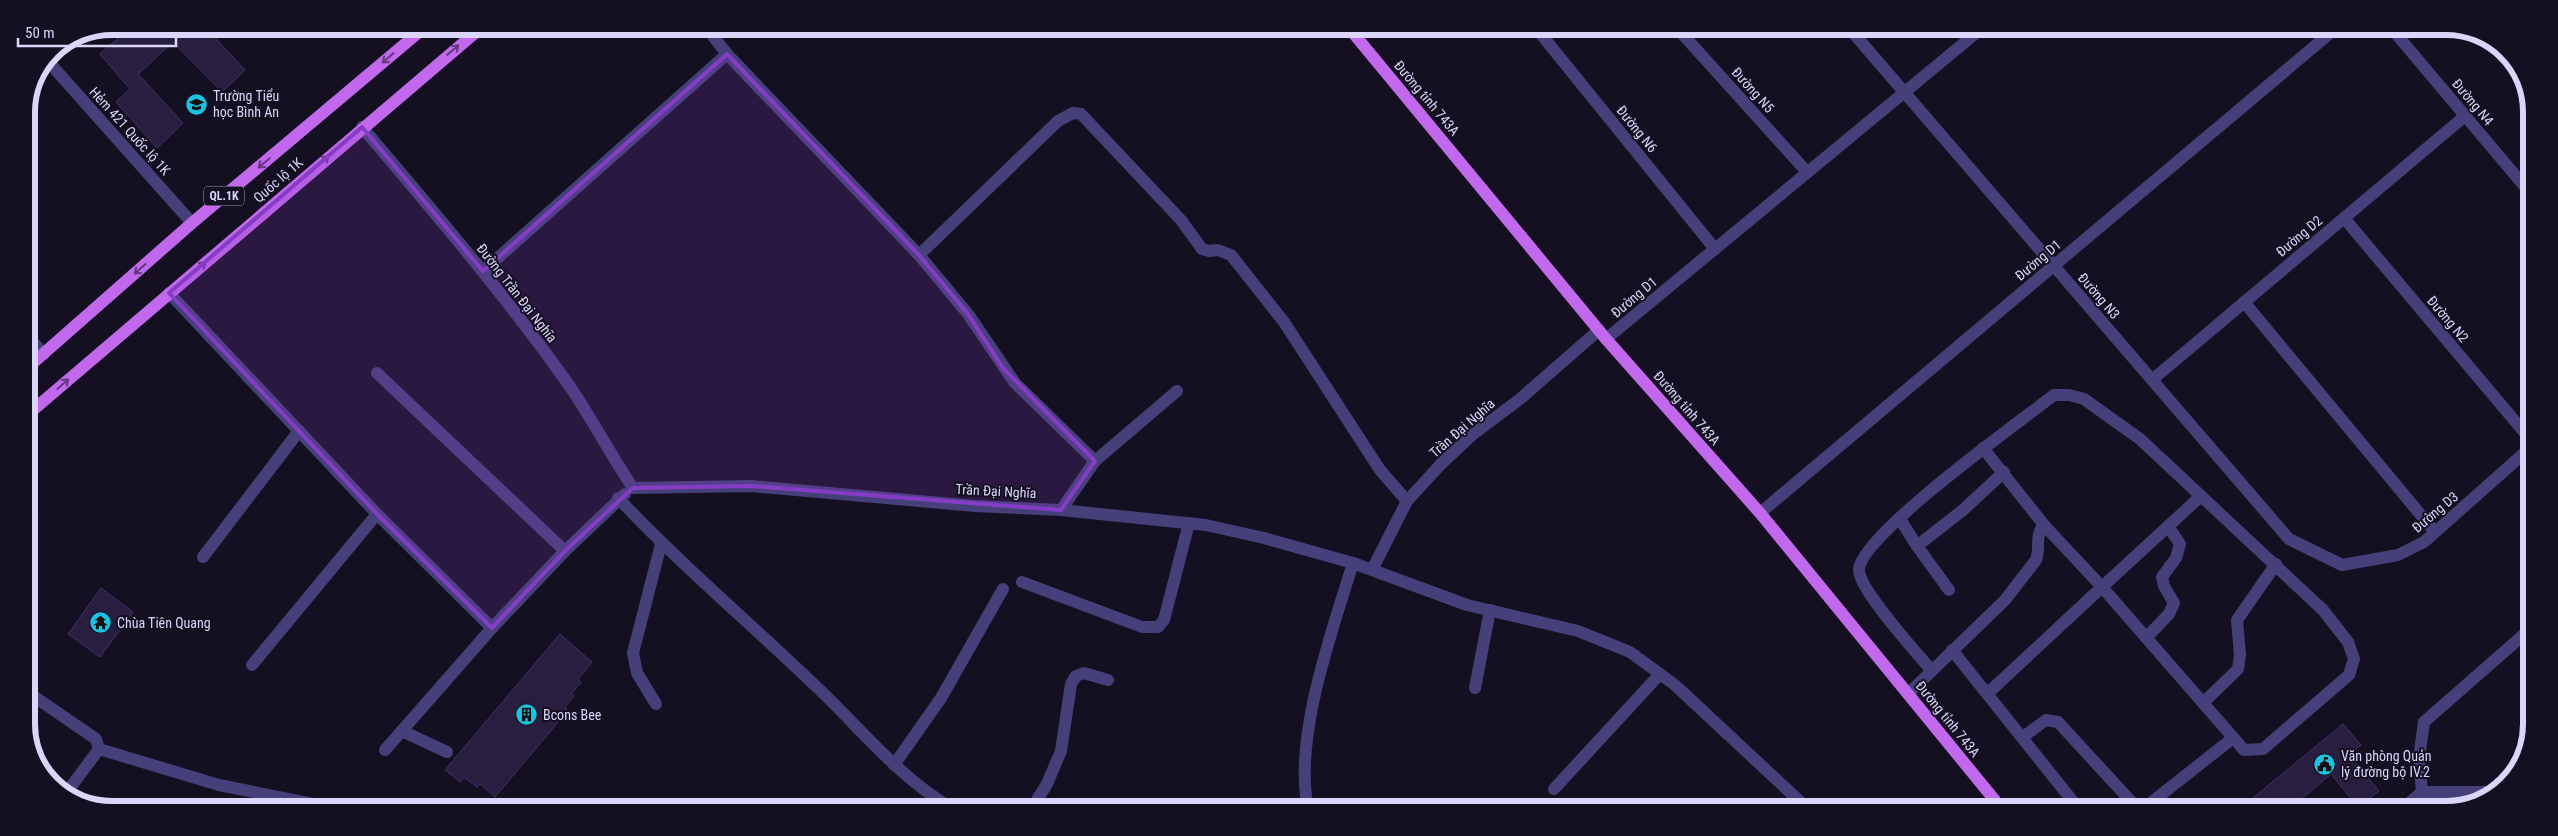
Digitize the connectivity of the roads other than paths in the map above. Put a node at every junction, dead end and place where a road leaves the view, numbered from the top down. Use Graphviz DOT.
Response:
graph roads {
  1 [pos="415,35"];
  2 [pos="472,35"];
  3 [pos="714,35"];
  4 [pos="1360,35"];
  5 [pos="1542,35"];
  6 [pos="1683,35"];
  7 [pos="1855,35"];
  8 [pos="1974,35"];
  9 [pos="2328,35"];
  10 [pos="2397,35"];
  11 [pos="727,54"];
  12 [pos="51,65"];
  13 [pos="1904,93"];
  14 [pos="2465,116"];
  15 [pos="362,127"];
  16 [pos="1807,172"];
  17 [pos="2523,185"];
  18 [pos="2344,218"];
  19 [pos="192,223"];
  20 [pos="1715,249"];
  21 [pos="919,255"];
  22 [pos="2054,266"];
  23 [pos="483,271"];
  24 [pos="169,293"];
  25 [pos="2244,302"];
  26 [pos="1603,335"];
  27 [pos="35,344"];
  28 [pos="44,354"];
  29 [pos="35,362"];
  30 [pos="377,373"];
  31 [pos="2152,380"];
  32 [pos="1177,391"];
  33 [pos="35,408"];
  34 [pos="299,431"];
  35 [pos="2523,431"];
  36 [pos="1984,448"];
  37 [pos="2523,454"];
  38 [pos="1095,461"];
  39 [pos="2004,472"];
  40 [pos="633,488"];
  41 [pos="2202,496"];
  42 [pos="618,498"];
  43 [pos="1407,501"];
  44 [pos="1061,510"];
  45 [pos="1760,513"];
  46 [pos="377,514"];
  47 [pos="1900,518"];
  48 [pos="1189,523"];
  49 [pos="2044,525"];
  50 [pos="2168,526"];
  51 [pos="2435,532"];
  52 [pos="661,544"];
  53 [pos="1918,546"];
  54 [pos="564,551"];
  55 [pos="204,557"];
  56 [pos="1352,563"];
  57 [pos="2276,564"];
  58 [pos="2342,564"];
  59 [pos="1372,570"];
  60 [pos="1022,582"];
  61 [pos="2102,587"];
  62 [pos="1003,589"];
  63 [pos="1949,590"];
  64 [pos="1490,610"];
  65 [pos="492,628"];
  66 [pos="2523,635"];
  67 [pos="2146,638"];
  68 [pos="1952,650"];
  69 [pos="252,665"];
  70 [pos="1932,671"];
  71 [pos="1660,674"];
  72 [pos="1108,680"];
  73 [pos="1474,688"];
  74 [pos="1988,693"];
  75 [pos="1908,694"];
  76 [pos="35,697"];
  77 [pos="2203,703"];
  78 [pos="656,704"];
  79 [pos="402,731"];
  80 [pos="2023,737"];
  81 [pos="2233,738"];
  82 [pos="99,749"];
  83 [pos="385,750"];
  84 [pos="447,752"];
  85 [pos="894,765"];
  86 [pos="70,788"];
  87 [pos="1554,789"];
  88 [pos="2422,792"];
  89 [pos="2482,792"];
  90 [pos="298,801"];
  91 [pos="940,801"];
  92 [pos="1036,801"];
  93 [pos="1306,801"];
  94 [pos="1800,801"];
  95 [pos="1995,801"];
  96 [pos="2073,801"];
  97 [pos="2131,801"];
  98 [pos="2153,801"];
  99 [pos="2412,801"];
  1 -- 19 [label="main road, Quốc lộ 1K / QL.1K, one-way"];
  15 -- 2 [label="main road, Quốc lộ 1K / QL.1K, one-way"];
  3 -- 11 [label="street"];
  4 -- 26 [label="main road, Đường tỉnh 743A"];
  5 -- 20 [label="street, Đường N6"];
  6 -- 16 [label="street, Đường N5"];
  7 -- 13 [label="street, Đường N3"];
  8 -- 13 [label="street, Đường D1"];
  9 -- 22 [label="street, Đường D1"];
  10 -- 14 [label="street, Đường N4"];
  11 -- 21 [label="street"];
  11 -- 23 [label="street"];
  12 -- 19 [label="street, Hẻm 421 Quốc lộ 1K"];
  13 -- 16 [label="street, Đường D1"];
  13 -- 22 [label="street, Đường N3"];
  14 -- 17 [label="street, Đường N4"];
  14 -- 18 [label="street, Đường D2"];
  15 -- 23 [label="street, Đường Trần Đại Nghĩa"];
  24 -- 15 [label="main road, Quốc lộ 1K / QL.1K, one-way"];
  16 -- 20 [label="street, Đường D1"];
  18 -- 25 [label="street, Đường D2"];
  18 -- 35 [label="street, Đường N2"];
  19 -- 28 [label="main road, Quốc lộ 1K / QL.1K, one-way"];
  20 -- 26 [label="street, Đường D1"];
  21 -- 38 [label="street"];
  21 -- 43 [label="street"];
  22 -- 31 [label="street, Đường N3"];
  22 -- 45 [label="street, Đường D1"];
  23 -- 40 [label="street, Đường Trần Đại Nghĩa"];
  33 -- 24 [label="main road, Quốc lộ 1K / QL.1K, one-way"];
  24 -- 34 [label="street"];
  25 -- 31 [label="street, Đường D2"];
  25 -- 51 [label="street"];
  26 -- 43 [label="street, Trần Đại Nghĩa"];
  26 -- 45 [label="main road, Đường tỉnh 743A"];
  27 -- 28 [label="street"];
  28 -- 29 [label="main road, Quốc lộ 1K / QL.1K"];
  30 -- 54 [label="street"];
  31 -- 58 [label="street, Đường N3"];
  32 -- 38 [label="street"];
  34 -- 46 [label="street"];
  34 -- 55 [label="street"];
  36 -- 39 [label="street"];
  36 -- 41 [label="street"];
  36 -- 47 [label="street"];
  37 -- 51 [label="street, Đường D3"];
  38 -- 44 [label="street"];
  39 -- 49 [label="street"];
  39 -- 53 [label="street"];
  40 -- 42 [label="street"];
  40 -- 44 [label="street, Trần Đại Nghĩa"];
  41 -- 50 [label="street"];
  41 -- 57 [label="street"];
  42 -- 52 [label="street"];
  42 -- 54 [label="street"];
  43 -- 59 [label="street, Trần Đại Nghĩa"];
  44 -- 48 [label="street, Trần Đại Nghĩa"];
  45 -- 75 [label="main road, Đường tỉnh 743A"];
  46 -- 65 [label="street"];
  46 -- 69 [label="street"];
  47 -- 53 [label="street"];
  47 -- 70 [label="street"];
  48 -- 56 [label="street, Trần Đại Nghĩa"];
  48 -- 60 [label="street"];
  49 -- 61 [label="street"];
  49 -- 68 [label="street"];
  50 -- 61 [label="street"];
  50 -- 67 [label="street"];
  51 -- 58 [label="street, Đường D3"];
  52 -- 78 [label="street"];
  52 -- 85 [label="street"];
  53 -- 63 [label="street"];
  54 -- 65 [label="street"];
  56 -- 59 [label="street, Trần Đại Nghĩa"];
  56 -- 93 [label="street"];
  57 -- 77 [label="street"];
  57 -- 81 [label="street"];
  59 -- 64 [label="street, Trần Đại Nghĩa"];
  61 -- 67 [label="street"];
  61 -- 74 [label="street"];
  62 -- 85 [label="street"];
  64 -- 71 [label="street, Trần Đại Nghĩa"];
  64 -- 73 [label="street"];
  65 -- 79 [label="street"];
  66 -- 88 [label="street"];
  67 -- 77 [label="street"];
  68 -- 70 [label="street"];
  68 -- 74 [label="street"];
  70 -- 75 [label="street"];
  71 -- 87 [label="street"];
  71 -- 94 [label="street, Trần Đại Nghĩa"];
  72 -- 92 [label="street"];
  74 -- 80 [label="street"];
  75 -- 95 [label="main road, Đường tỉnh 743A"];
  76 -- 82 [label="street"];
  77 -- 81 [label="street"];
  79 -- 83 [label="street"];
  79 -- 84 [label="street"];
  80 -- 96 [label="street"];
  80 -- 97 [label="street"];
  81 -- 98 [label="street"];
  82 -- 86 [label="street"];
  82 -- 90 [label="street"];
  85 -- 91 [label="street"];
  88 -- 89 [label="street"];
  88 -- 99 [label="street"];
}
